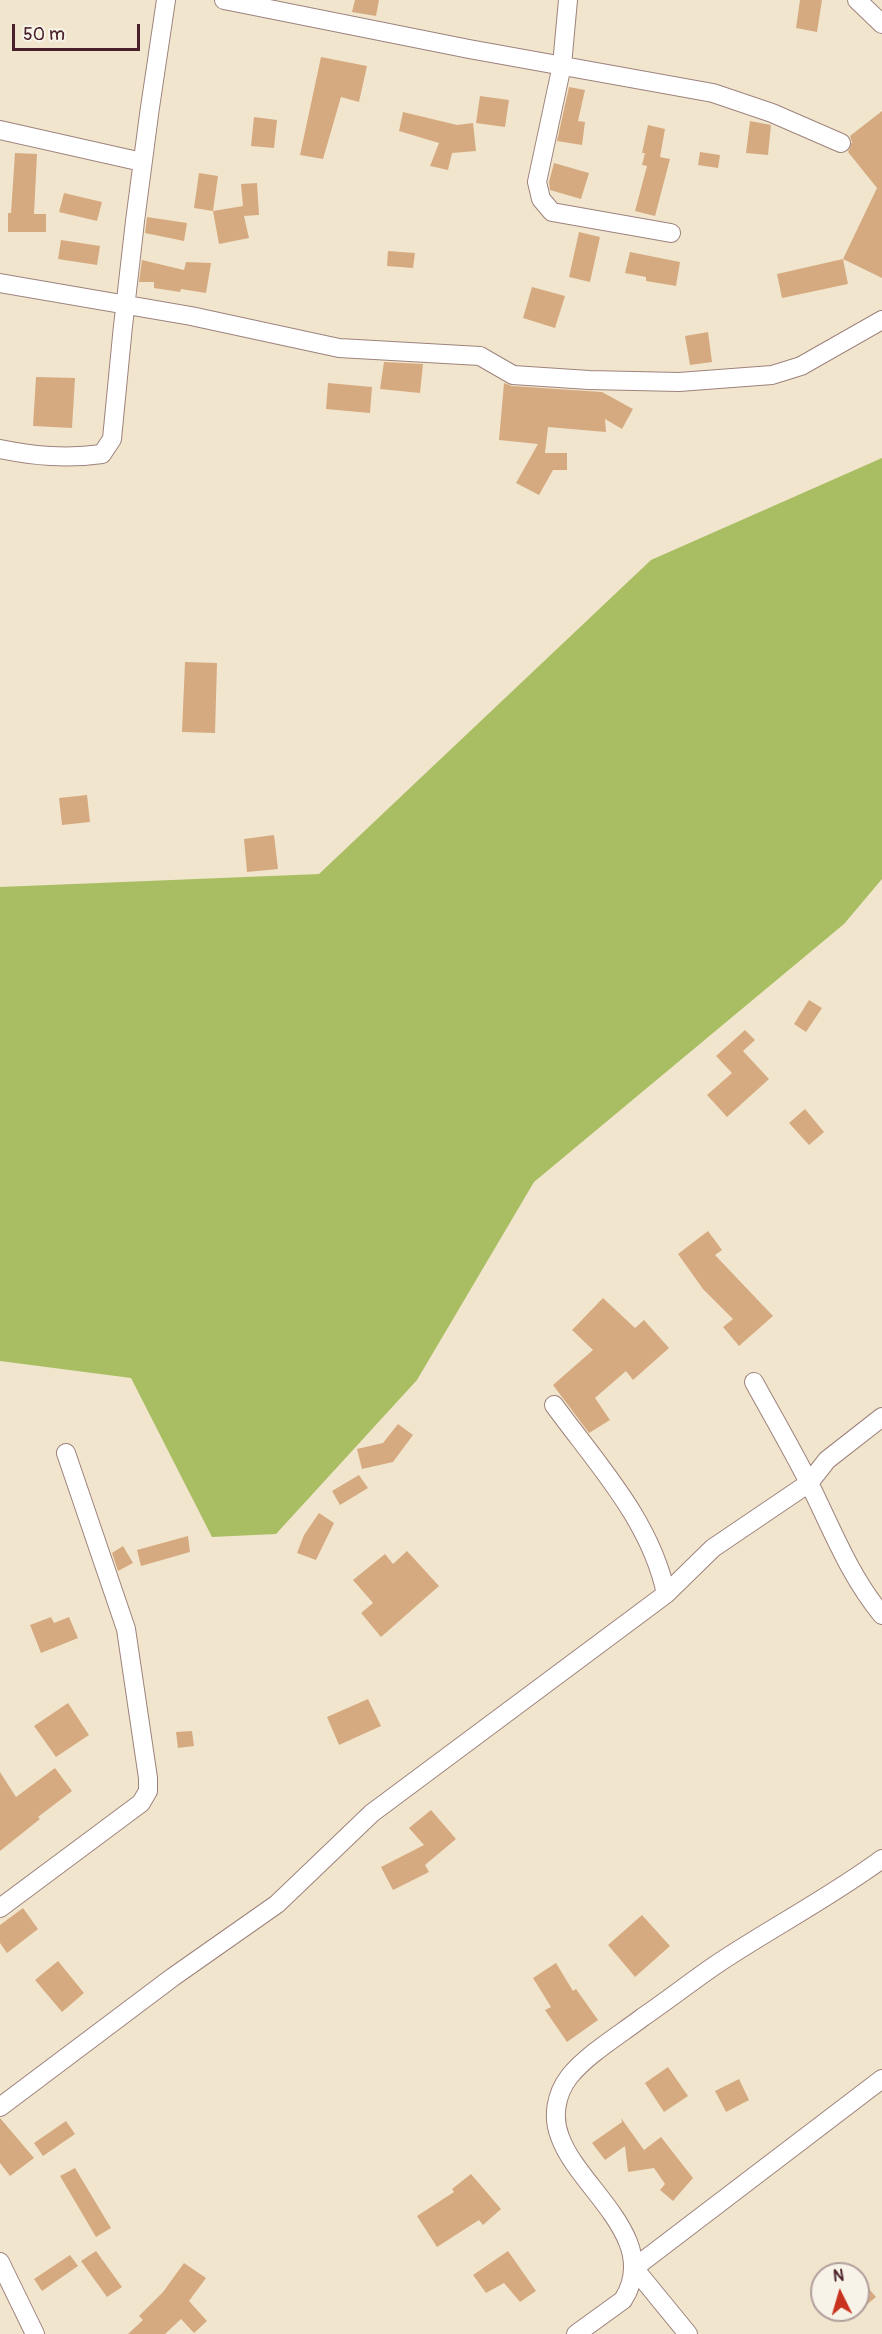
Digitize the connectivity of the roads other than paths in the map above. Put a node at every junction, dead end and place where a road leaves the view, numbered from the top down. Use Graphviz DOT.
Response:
graph roads {
  1 [pos="166,0"];
  2 [pos="224,0"];
  3 [pos="568,0"];
  4 [pos="857,0"];
  5 [pos="882,24"];
  6 [pos="562,65"];
  7 [pos="0,130"];
  8 [pos="841,143"];
  9 [pos="142,162"];
  10 [pos="671,232"];
  11 [pos="0,283"];
  12 [pos="124,305"];
  13 [pos="882,320"];
  14 [pos="0,449"];
  15 [pos="754,1382"];
  16 [pos="554,1405"];
  17 [pos="882,1417"];
  18 [pos="66,1453"];
  19 [pos="809,1484"];
  20 [pos="666,1594"];
  21 [pos="882,1615"];
  22 [pos="882,1859"];
  23 [pos="0,1908"];
  24 [pos="882,2079"];
  25 [pos="0,2107"];
  26 [pos="0,2262"];
  27 [pos="634,2268"];
  28 [pos="35,2334"];
  29 [pos="576,2334"];
  30 [pos="688,2334"];
  1 -- 9 [label="street"];
  2 -- 6 [label="street"];
  3 -- 6 [label="street"];
  4 -- 5 [label="street"];
  6 -- 8 [label="street"];
  6 -- 10 [label="street"];
  7 -- 9 [label="street"];
  9 -- 12 [label="street"];
  11 -- 12 [label="street"];
  12 -- 13 [label="street"];
  12 -- 14 [label="street"];
  15 -- 19 [label="street"];
  16 -- 20 [label="street"];
  17 -- 19 [label="street"];
  18 -- 23 [label="street"];
  19 -- 20 [label="street"];
  19 -- 21 [label="street"];
  20 -- 25 [label="street"];
  22 -- 27 [label="street"];
  24 -- 27 [label="street"];
  26 -- 28 [label="street"];
  27 -- 29 [label="street"];
  27 -- 30 [label="street"];
}
